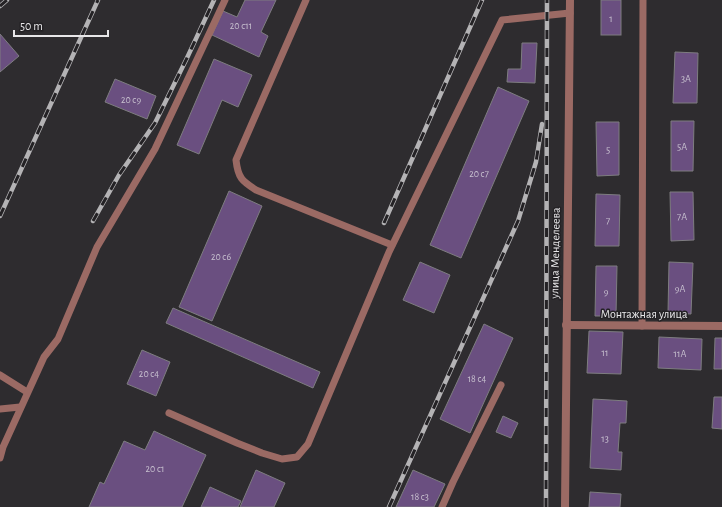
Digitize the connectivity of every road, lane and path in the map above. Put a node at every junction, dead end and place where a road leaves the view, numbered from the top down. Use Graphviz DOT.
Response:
graph roads {
  1 [pos="225,0"];
  2 [pos="306,0"];
  3 [pos="570,0"];
  4 [pos="643,0"];
  5 [pos="570,13"];
  6 [pos="392,245"];
  7 [pos="566,325"];
  8 [pos="642,326"];
  9 [pos="722,326"];
  10 [pos="0,375"];
  11 [pos="501,385"];
  12 [pos="27,392"];
  13 [pos="20,407"];
  14 [pos="0,409"];
  15 [pos="169,413"];
  16 [pos="0,458"];
  17 [pos="442,507"];
  18 [pos="565,507"];
  1 -- 12 [label="lane"];
  2 -- 6 [label="lane"];
  3 -- 5 [label="street, улица Менделеева"];
  4 -- 8 [label="lane"];
  5 -- 6 [label="lane"];
  5 -- 7 [label="street, улица Менделеева"];
  6 -- 15 [label="lane"];
  7 -- 8 [label="street, Монтажная улица"];
  7 -- 18 [label="street, улица Менделеева"];
  8 -- 9 [label="street, Монтажная улица"];
  10 -- 12 [label="lane"];
  11 -- 17 [label="lane"];
  12 -- 13 [label="lane"];
  13 -- 14 [label="lane"];
  13 -- 16 [label="lane"];
}
